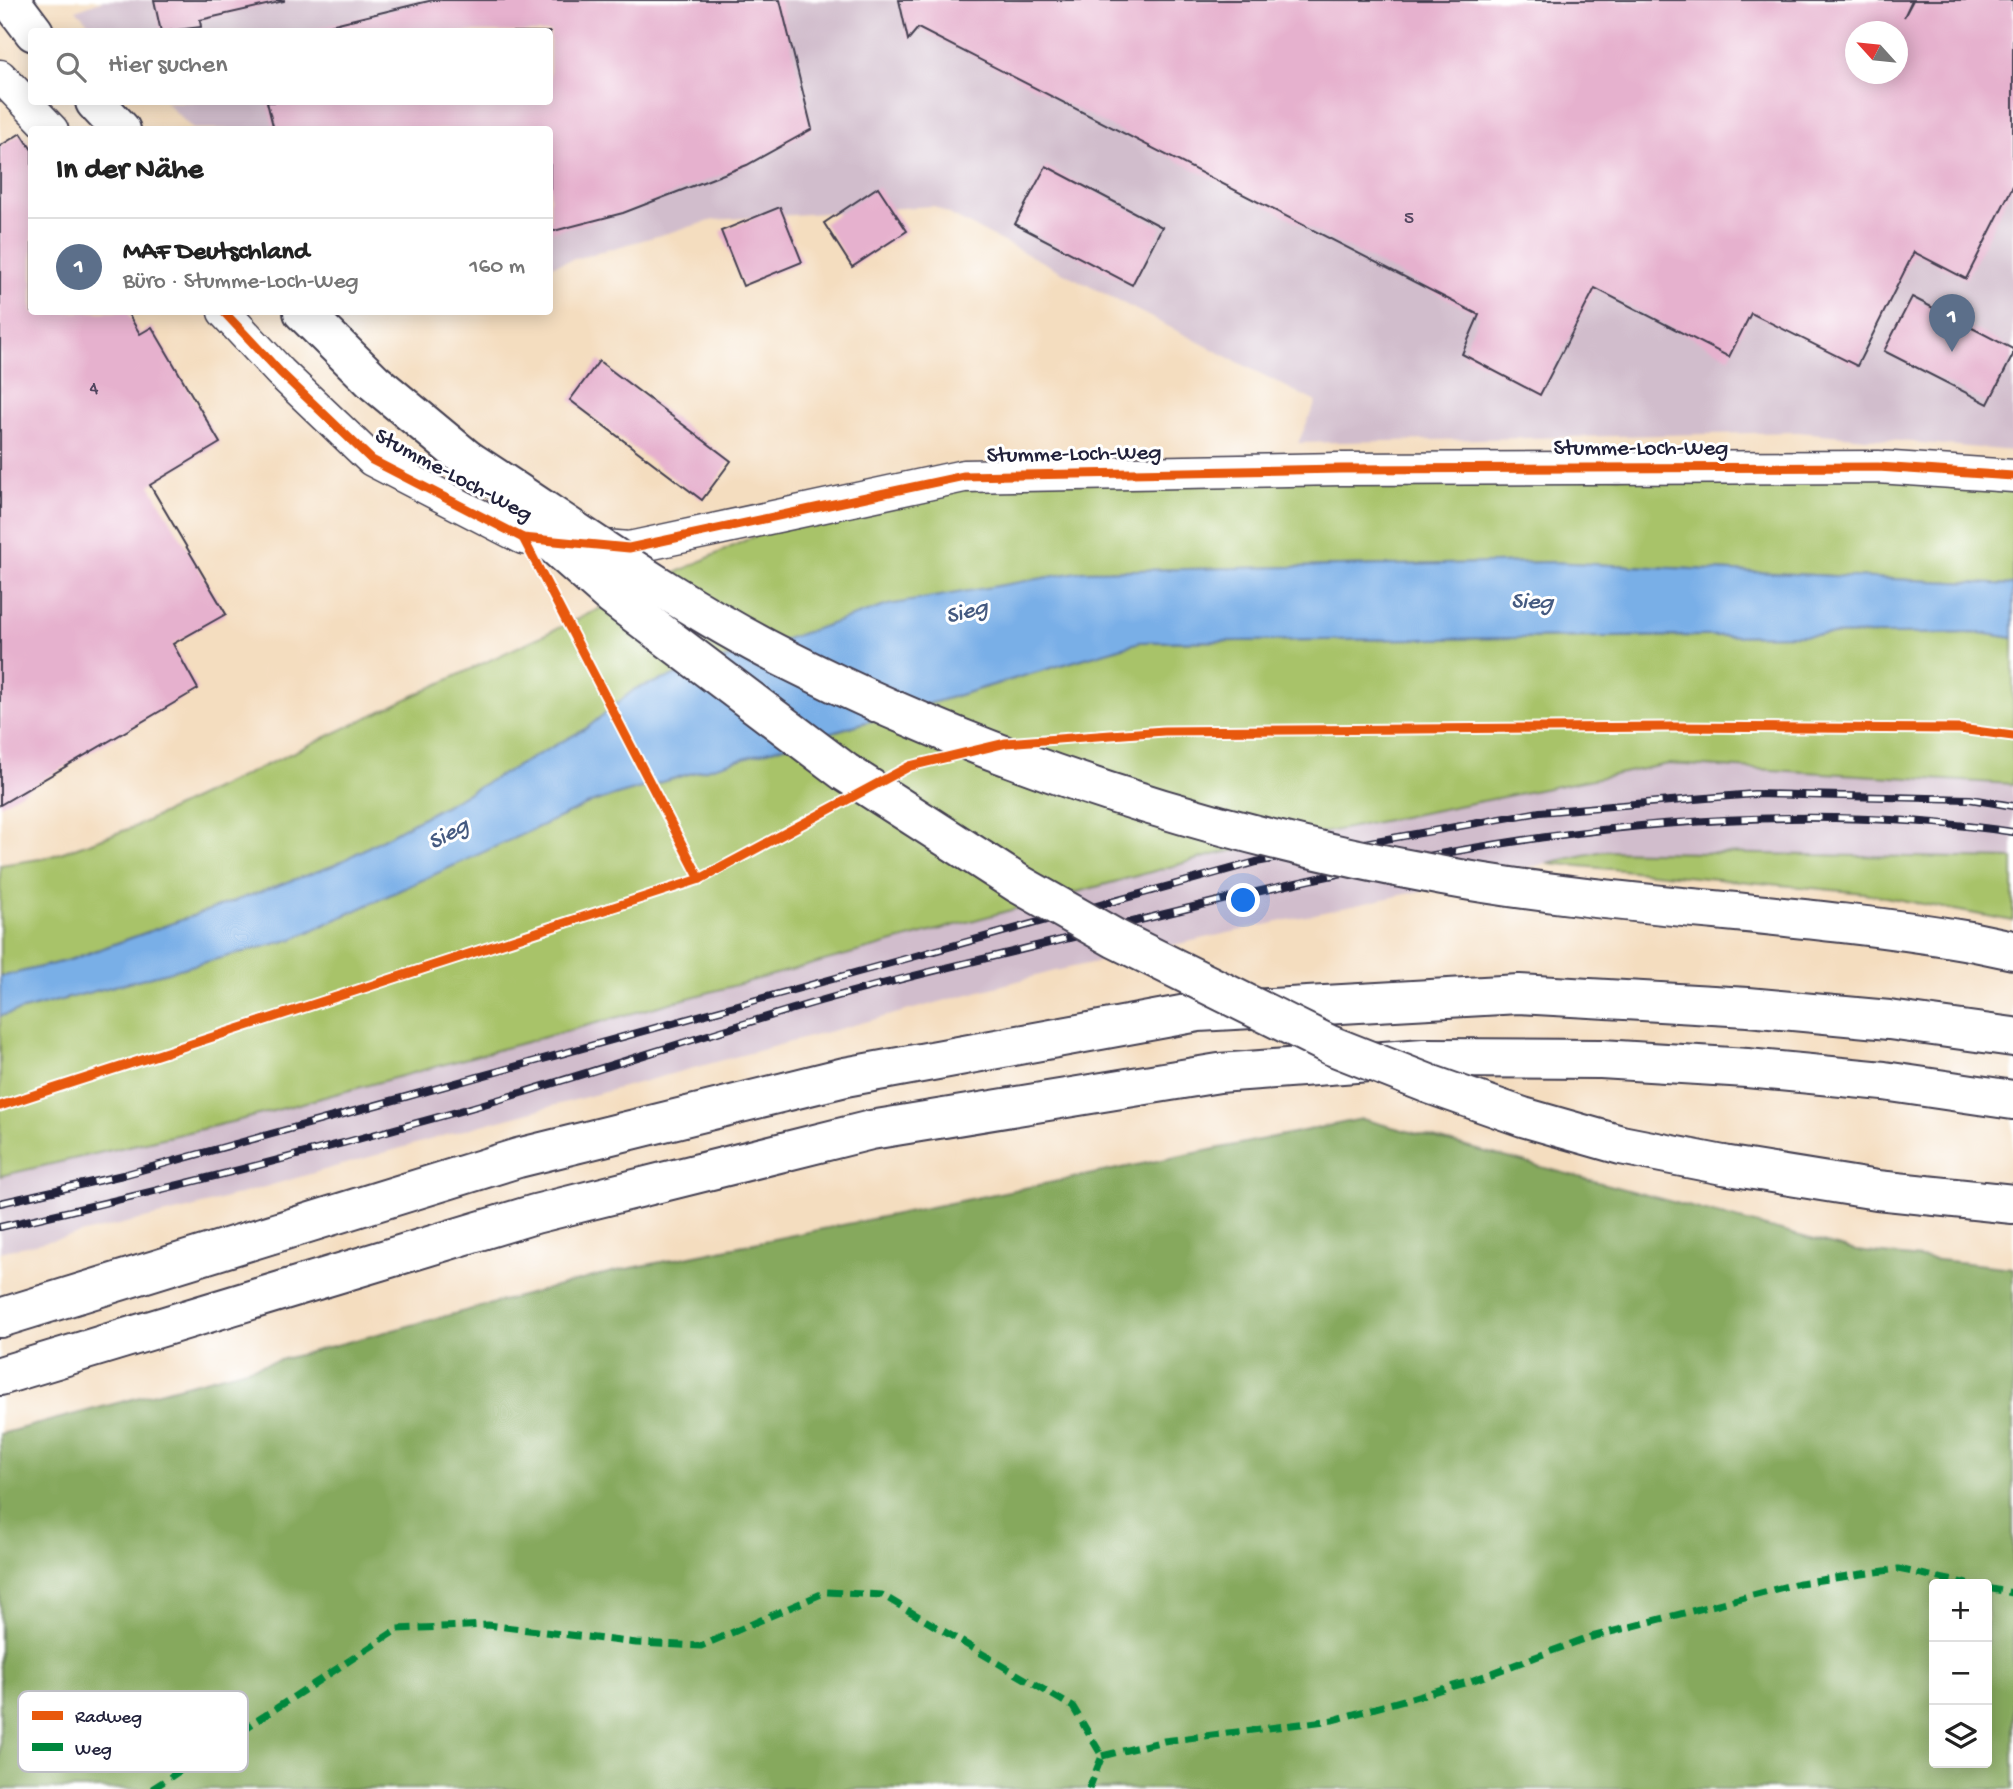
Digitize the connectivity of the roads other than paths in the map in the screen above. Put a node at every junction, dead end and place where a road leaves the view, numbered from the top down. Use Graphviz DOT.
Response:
graph roads {
  1 [pos="10,0"];
  2 [pos="31,28"];
  3 [pos="0,76"];
  4 [pos="98,105"];
  5 [pos="47,126"];
  6 [pos="117,126"];
  7 [pos="227,315"];
  8 [pos="306,315"];
  9 [pos="468,460"];
  10 [pos="2013,475"];
  11 [pos="2013,950"];
  12 [pos="2013,1037"];
  13 [pos="2013,1100"];
  14 [pos="2013,1204"];
  15 [pos="0,1318"];
  16 [pos="0,1376"];
  1 -- 2 [label="highway"];
  3 -- 5 [label="street"];
  4 -- 6 [label="highway"];
  7 -- 10 [label="street, Stumme-Loch-Weg"];
  8 -- 9 [label="highway"];
  9 -- 11 [label="highway, bridge"];
  9 -- 14 [label="highway, bridge"];
  12 -- 15 [label="highway"];
  13 -- 16 [label="highway"];
}
